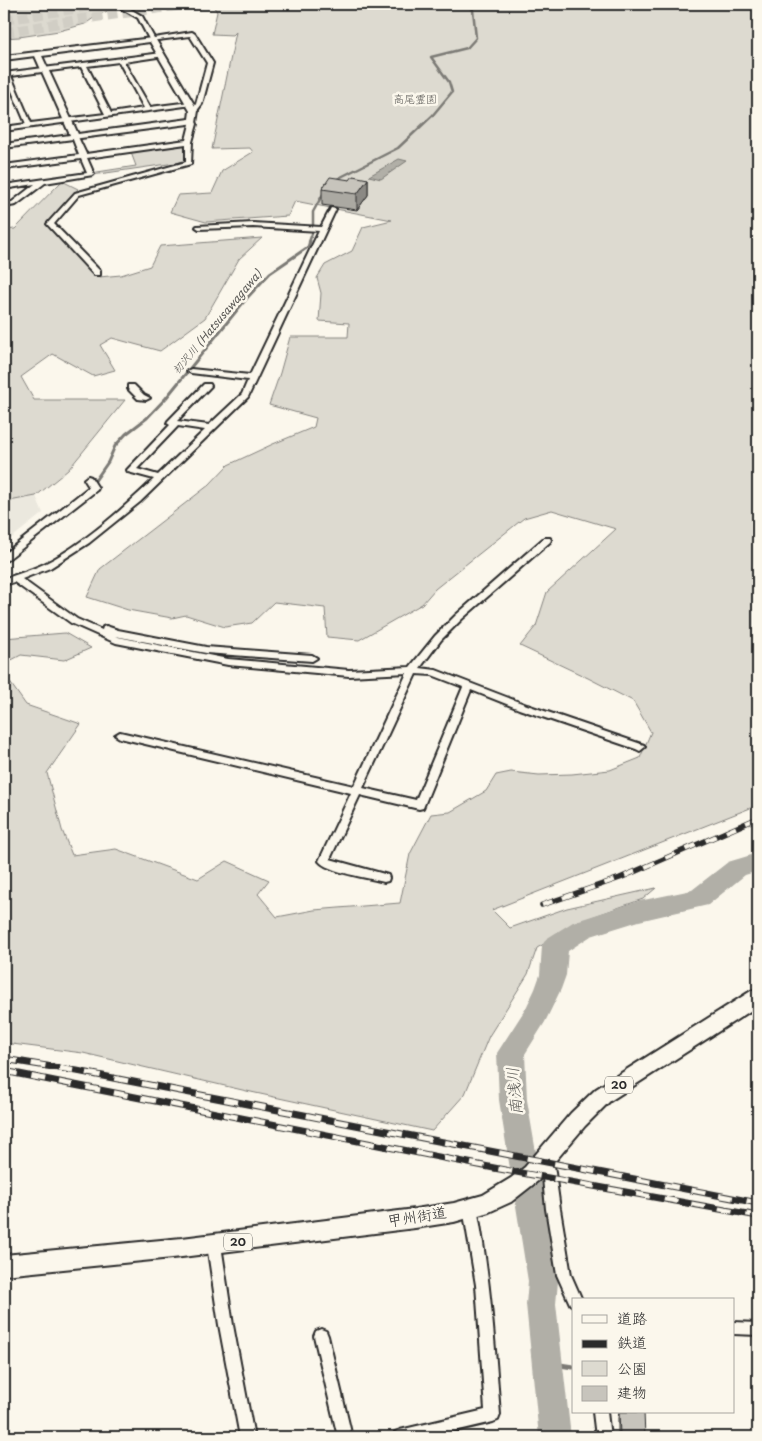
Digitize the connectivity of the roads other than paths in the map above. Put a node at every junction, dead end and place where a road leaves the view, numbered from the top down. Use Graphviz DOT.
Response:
graph roads {
  1 [pos="134,4"];
  2 [pos="152,40"];
  3 [pos="38,54"];
  4 [pos="162,56"];
  5 [pos="4,58"];
  6 [pos="121,61"];
  7 [pos="83,65"];
  8 [pos="45,70"];
  9 [pos="6,75"];
  10 [pos="192,107"];
  11 [pos="148,109"];
  12 [pos="109,115"];
  13 [pos="67,120"];
  14 [pos="193,121"];
  15 [pos="29,125"];
  16 [pos="4,129"];
  17 [pos="75,137"];
  18 [pos="188,142"];
  19 [pos="4,146"];
  20 [pos="84,156"];
  21 [pos="4,167"];
  22 [pos="43,181"];
  23 [pos="4,187"];
  24 [pos="4,206"];
  25 [pos="333,209"];
  26 [pos="200,227"];
  27 [pos="320,229"];
  28 [pos="97,273"];
  29 [pos="191,371"];
  30 [pos="253,378"];
  31 [pos="207,386"];
  32 [pos="131,387"];
  33 [pos="146,398"];
  34 [pos="176,424"];
  35 [pos="212,428"];
  36 [pos="160,478"];
  37 [pos="88,479"];
  38 [pos="547,540"];
  39 [pos="4,558"];
  40 [pos="16,579"];
  41 [pos="4,582"];
  42 [pos="58,609"];
  43 [pos="312,658"];
  44 [pos="413,670"];
  45 [pos="468,686"];
  46 [pos="120,735"];
  47 [pos="640,747"];
  48 [pos="358,790"];
  49 [pos="384,878"];
  50 [pos="758,996"];
  51 [pos="547,1158"];
  52 [pos="505,1195"];
  53 [pos="470,1208"];
  54 [pos="214,1245"];
  55 [pos="4,1266"];
  56 [pos="574,1298"];
  57 [pos="734,1328"];
  58 [pos="757,1329"];
  59 [pos="321,1336"];
  60 [pos="600,1414"];
  61 [pos="444,1432"];
  62 [pos="603,1436"];
  63 [pos="248,1437"];
  64 [pos="345,1437"];
  65 [pos="400,1437"];
  1 -- 2 [label="street"];
  2 -- 3 [label="street"];
  2 -- 4 [label="street"];
  2 -- 10 [label="street"];
  3 -- 5 [label="street"];
  3 -- 8 [label="street"];
  4 -- 6 [label="street"];
  4 -- 10 [label="street"];
  6 -- 7 [label="street"];
  6 -- 11 [label="street"];
  7 -- 8 [label="street"];
  7 -- 12 [label="street"];
  8 -- 9 [label="street"];
  8 -- 13 [label="street"];
  9 -- 15 [label="street"];
  10 -- 11 [label="street"];
  10 -- 14 [label="street"];
  11 -- 12 [label="street"];
  12 -- 13 [label="street"];
  13 -- 15 [label="street"];
  13 -- 17 [label="street"];
  14 -- 17 [label="street"];
  14 -- 18 [label="street"];
  15 -- 16 [label="street"];
  17 -- 19 [label="street"];
  17 -- 20 [label="street"];
  18 -- 20 [label="street"];
  18 -- 28 [label="street"];
  20 -- 21 [label="street"];
  20 -- 22 [label="street"];
  22 -- 23 [label="street"];
  22 -- 24 [label="street"];
  25 -- 27 [label="street"];
  26 -- 27 [label="street"];
  27 -- 30 [label="street"];
  29 -- 30 [label="street"];
  30 -- 35 [label="street"];
  31 -- 34 [label="street"];
  32 -- 33 [label="street"];
  34 -- 35 [label="street"];
  34 -- 36 [label="street"];
  35 -- 36 [label="street"];
  36 -- 40 [label="street"];
  37 -- 39 [label="street"];
  38 -- 44 [label="street"];
  40 -- 41 [label="street"];
  40 -- 42 [label="street"];
  42 -- 43 [label="street"];
  42 -- 44 [label="street"];
  44 -- 45 [label="street"];
  44 -- 48 [label="street"];
  45 -- 47 [label="street"];
  45 -- 48 [label="street"];
  46 -- 48 [label="street"];
  48 -- 49 [label="street"];
  50 -- 51 [label="highway, 甲州街道 / 20"];
  51 -- 52 [label="highway, 甲州街道 / 20"];
  51 -- 56 [label="street"];
  52 -- 53 [label="highway, 甲州街道 / 20"];
  53 -- 54 [label="highway, 甲州街道 / 20"];
  53 -- 61 [label="street"];
  54 -- 55 [label="highway, 甲州街道 / 20"];
  54 -- 63 [label="street"];
  57 -- 58 [label="street"];
  59 -- 64 [label="street"];
  60 -- 62 [label="street"];
  61 -- 65 [label="street"];
}
